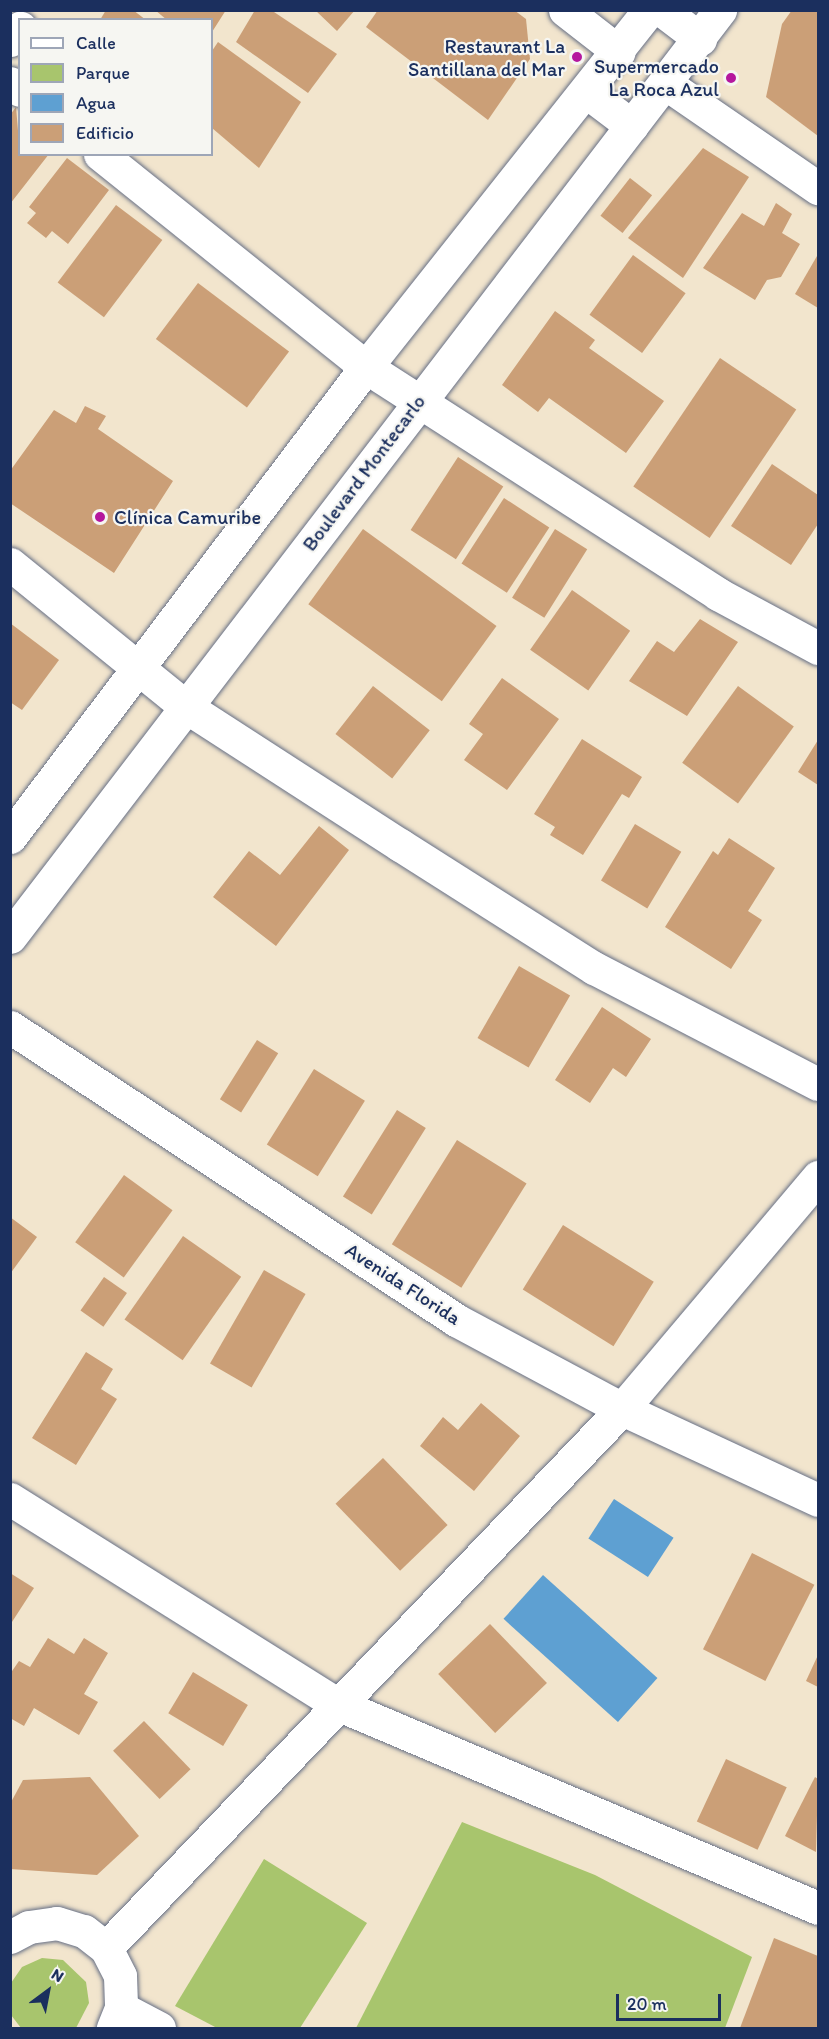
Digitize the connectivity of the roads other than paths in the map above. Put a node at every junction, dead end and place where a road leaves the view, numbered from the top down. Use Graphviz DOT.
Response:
graph roads {
  1 [pos="565,10"];
  2 [pos="649,10"];
  3 [pos="662,10"];
  4 [pos="720,10"];
  5 [pos="700,39"];
  6 [pos="619,52"];
  7 [pos="665,83"];
  8 [pos="587,92"];
  9 [pos="632,126"];
  10 [pos="102,156"];
  11 [pos="819,188"];
  12 [pos="366,367"];
  13 [pos="419,401"];
  14 [pos="10,564"];
  15 [pos="819,648"];
  16 [pos="139,668"];
  17 [pos="185,706"];
  18 [pos="10,837"];
  19 [pos="10,937"];
  20 [pos="10,1027"];
  21 [pos="819,1084"];
  22 [pos="819,1177"];
  23 [pos="622,1408"];
  24 [pos="10,1499"];
  25 [pos="819,1500"];
  26 [pos="337,1704"];
  27 [pos="819,1908"];
  28 [pos="10,1937"];
  29 [pos="106,1948"];
  30 [pos="117,2018"];
  31 [pos="159,2028"];
  1 -- 6 [label="street"];
  2 -- 6 [label="street"];
  3 -- 5 [label="street"];
  4 -- 5 [label="street, Boulevard Montecarlo"];
  5 -- 7 [label="street, Boulevard Montecarlo"];
  6 -- 8 [label="street"];
  7 -- 9 [label="street, Boulevard Montecarlo"];
  7 -- 11 [label="street"];
  8 -- 9 [label="street"];
  8 -- 12 [label="street"];
  9 -- 13 [label="street, Boulevard Montecarlo"];
  10 -- 12 [label="street"];
  12 -- 13 [label="street"];
  12 -- 16 [label="street"];
  13 -- 15 [label="street"];
  13 -- 17 [label="street, Boulevard Montecarlo"];
  14 -- 16 [label="street"];
  16 -- 17 [label="street"];
  16 -- 18 [label="street"];
  17 -- 19 [label="street, Boulevard Montecarlo"];
  17 -- 21 [label="street"];
  20 -- 23 [label="street, Avenida Florida"];
  22 -- 23 [label="street"];
  23 -- 25 [label="street, Avenida Florida"];
  23 -- 26 [label="street"];
  24 -- 26 [label="street"];
  26 -- 27 [label="street"];
  26 -- 29 [label="street"];
  28 -- 29 [label="street"];
  29 -- 30 [label="street"];
  30 -- 31 [label="street"];
}
